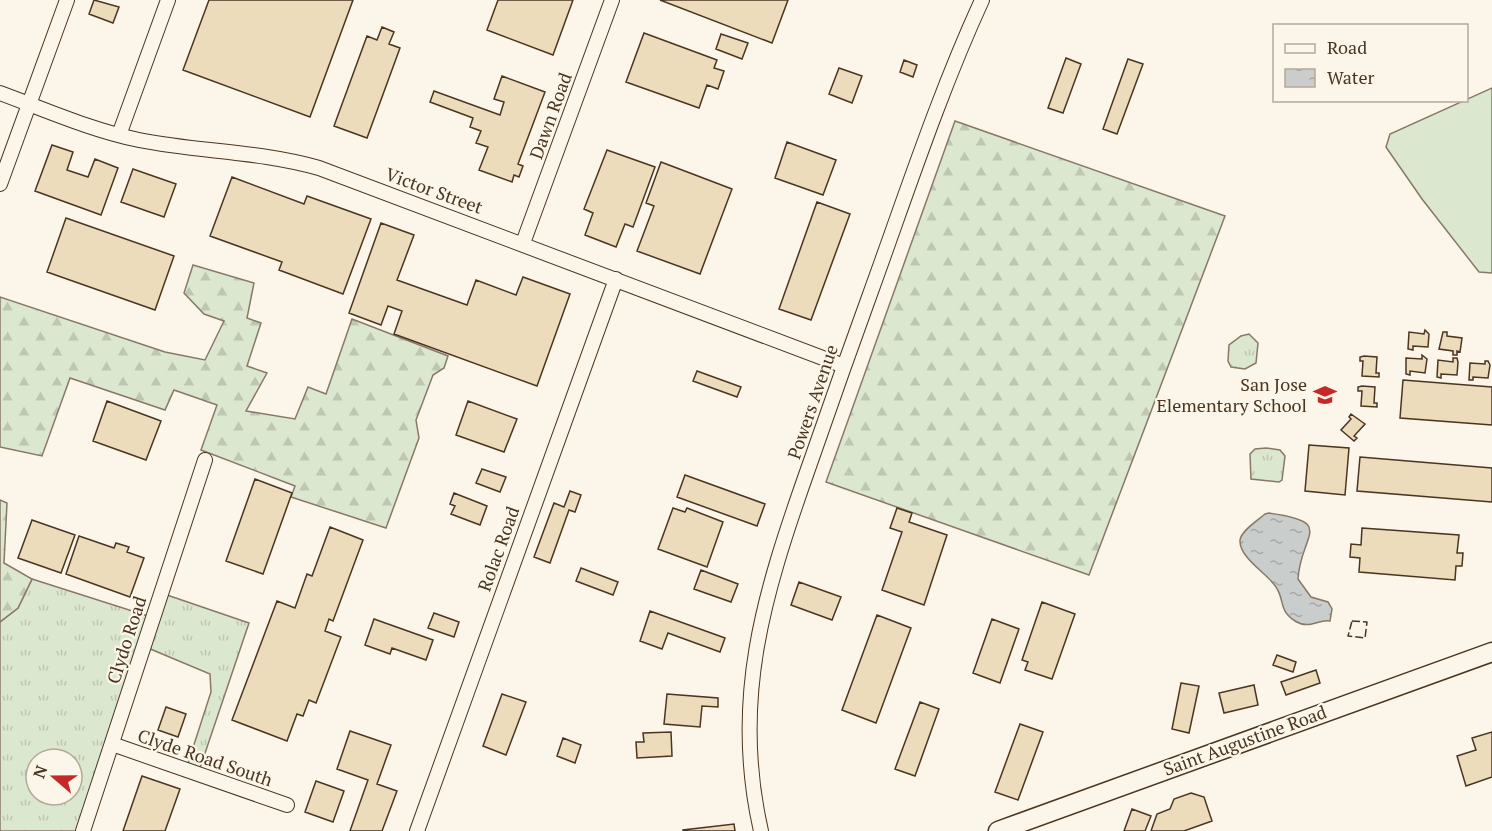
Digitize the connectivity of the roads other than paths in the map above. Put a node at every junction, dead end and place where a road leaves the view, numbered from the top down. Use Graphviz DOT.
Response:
graph roads {
  1 [pos="67,0"];
  2 [pos="168,0"];
  3 [pos="612,0"];
  4 [pos="982,0"];
  5 [pos="0,93"];
  6 [pos="29,104"];
  7 [pos="119,135"];
  8 [pos="0,184"];
  9 [pos="523,243"];
  10 [pos="616,279"];
  11 [pos="844,366"];
  12 [pos="205,460"];
  13 [pos="1492,652"];
  14 [pos="112,744"];
  15 [pos="287,805"];
  16 [pos="1032,825"];
  17 [pos="83,831"];
  18 [pos="417,831"];
  19 [pos="761,831"];
  20 [pos="998,831"];
  1 -- 6 [label="street"];
  2 -- 7 [label="street"];
  3 -- 9 [label="street, Dawn Road"];
  4 -- 11 [label="street, Powers Avenue"];
  5 -- 6 [label="street, Victor Street"];
  6 -- 7 [label="street, Victor Street"];
  6 -- 8 [label="street"];
  7 -- 9 [label="street, Victor Street"];
  9 -- 10 [label="street, Victor Street"];
  10 -- 11 [label="street, Victor Street"];
  10 -- 18 [label="street, Rolac Road"];
  11 -- 19 [label="street, Powers Avenue"];
  12 -- 14 [label="street, Clydo Road"];
  13 -- 16 [label="main road, Saint Augustine Road"];
  14 -- 15 [label="street, Clyde Road South"];
  14 -- 17 [label="street, Clydo Road"];
  16 -- 20 [label="main road, Saint Augustine Road"];
}
